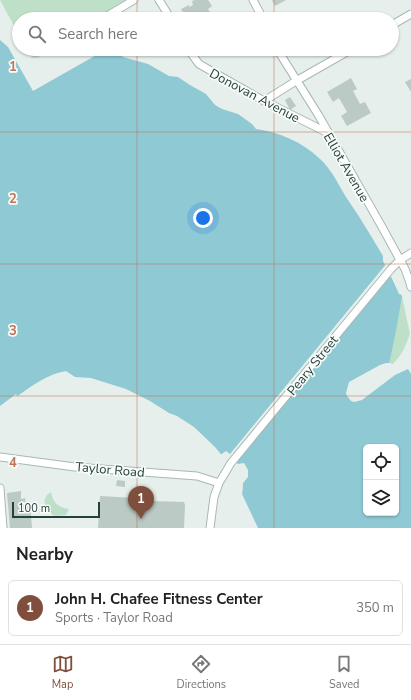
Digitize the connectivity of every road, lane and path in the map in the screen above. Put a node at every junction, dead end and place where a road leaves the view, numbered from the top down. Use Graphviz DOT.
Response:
graph roads {
  1 [pos="134,0"];
  2 [pos="160,0"];
  3 [pos="254,0"];
  4 [pos="114,12"];
  5 [pos="167,12"];
  6 [pos="260,12"];
  7 [pos="411,14"];
  8 [pos="399,21"];
  9 [pos="193,56"];
  10 [pos="281,56"];
  11 [pos="340,56"];
  12 [pos="296,81"];
  13 [pos="264,101"];
  14 [pos="329,134"];
  15 [pos="411,253"];
  16 [pos="400,260"];
  17 [pos="411,288"];
  18 [pos="0,457"];
  19 [pos="219,483"];
  20 [pos="0,488"];
  21 [pos="3,528"];
  22 [pos="210,528"];
  1 -- 4 [label="street"];
  2 -- 5 [label="street"];
  3 -- 6 [label="street"];
  7 -- 8 [label="street"];
  9 -- 13 [label="street, Donovan Avenue"];
  10 -- 12 [label="street, Elliot Avenue"];
  11 -- 12 [label="street"];
  12 -- 13 [label="street"];
  12 -- 14 [label="street, Elliot Avenue"];
  13 -- 14 [label="street, Donovan Avenue"];
  14 -- 16 [label="street, Elliot Avenue"];
  15 -- 16 [label="street, Peary Street"];
  16 -- 17 [label="street, Elliot Avenue"];
  16 -- 19 [label="street, Peary Street"];
  18 -- 19 [label="street, Taylor Road"];
  19 -- 22 [label="street, Peary Street"];
  20 -- 21 [label="street"];
}
